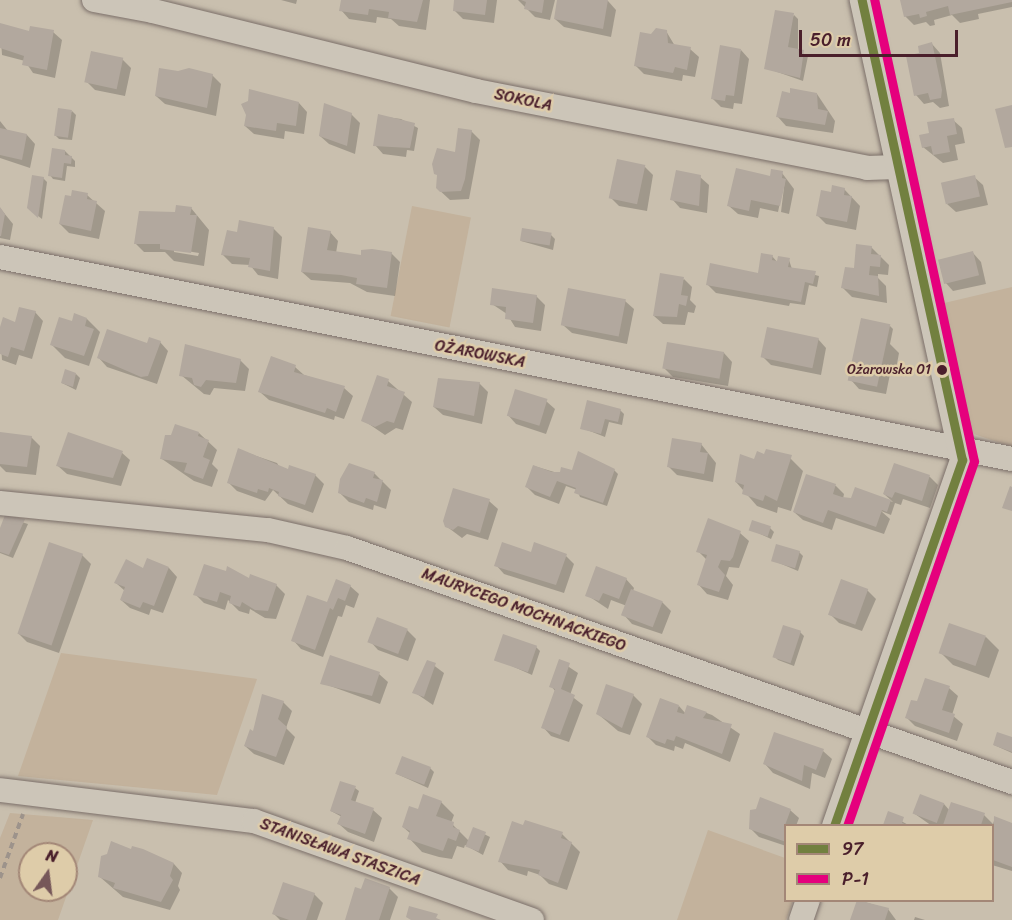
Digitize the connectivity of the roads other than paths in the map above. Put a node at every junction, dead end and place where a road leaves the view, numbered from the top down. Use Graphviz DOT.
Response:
graph roads {
  1 [pos="94,0"];
  2 [pos="862,0"];
  3 [pos="897,167"];
  4 [pos="0,257"];
  5 [pos="960,447"];
  6 [pos="1012,459"];
  7 [pos="10,504"];
  8 [pos="867,732"];
  9 [pos="1012,782"];
  10 [pos="0,790"];
  11 [pos="834,824"];
  12 [pos="807,902"];
  13 [pos="532,920"];
  14 [pos="801,920"];
  1 -- 3 [label="street, SOKOLA"];
  2 -- 3 [label="street"];
  3 -- 5 [label="street"];
  4 -- 5 [label="street, OŻAROWSKA"];
  5 -- 6 [label="street, OŻAROWSKA"];
  5 -- 8 [label="street"];
  7 -- 8 [label="street, MAURYCEGO MOCHNACKIEGO"];
  8 -- 9 [label="street, MAURYCEGO MOCHNACKIEGO"];
  8 -- 11 [label="street"];
  10 -- 13 [label="street, STANISŁAWA STASZICA"];
  12 -- 14 [label="street"];
}
